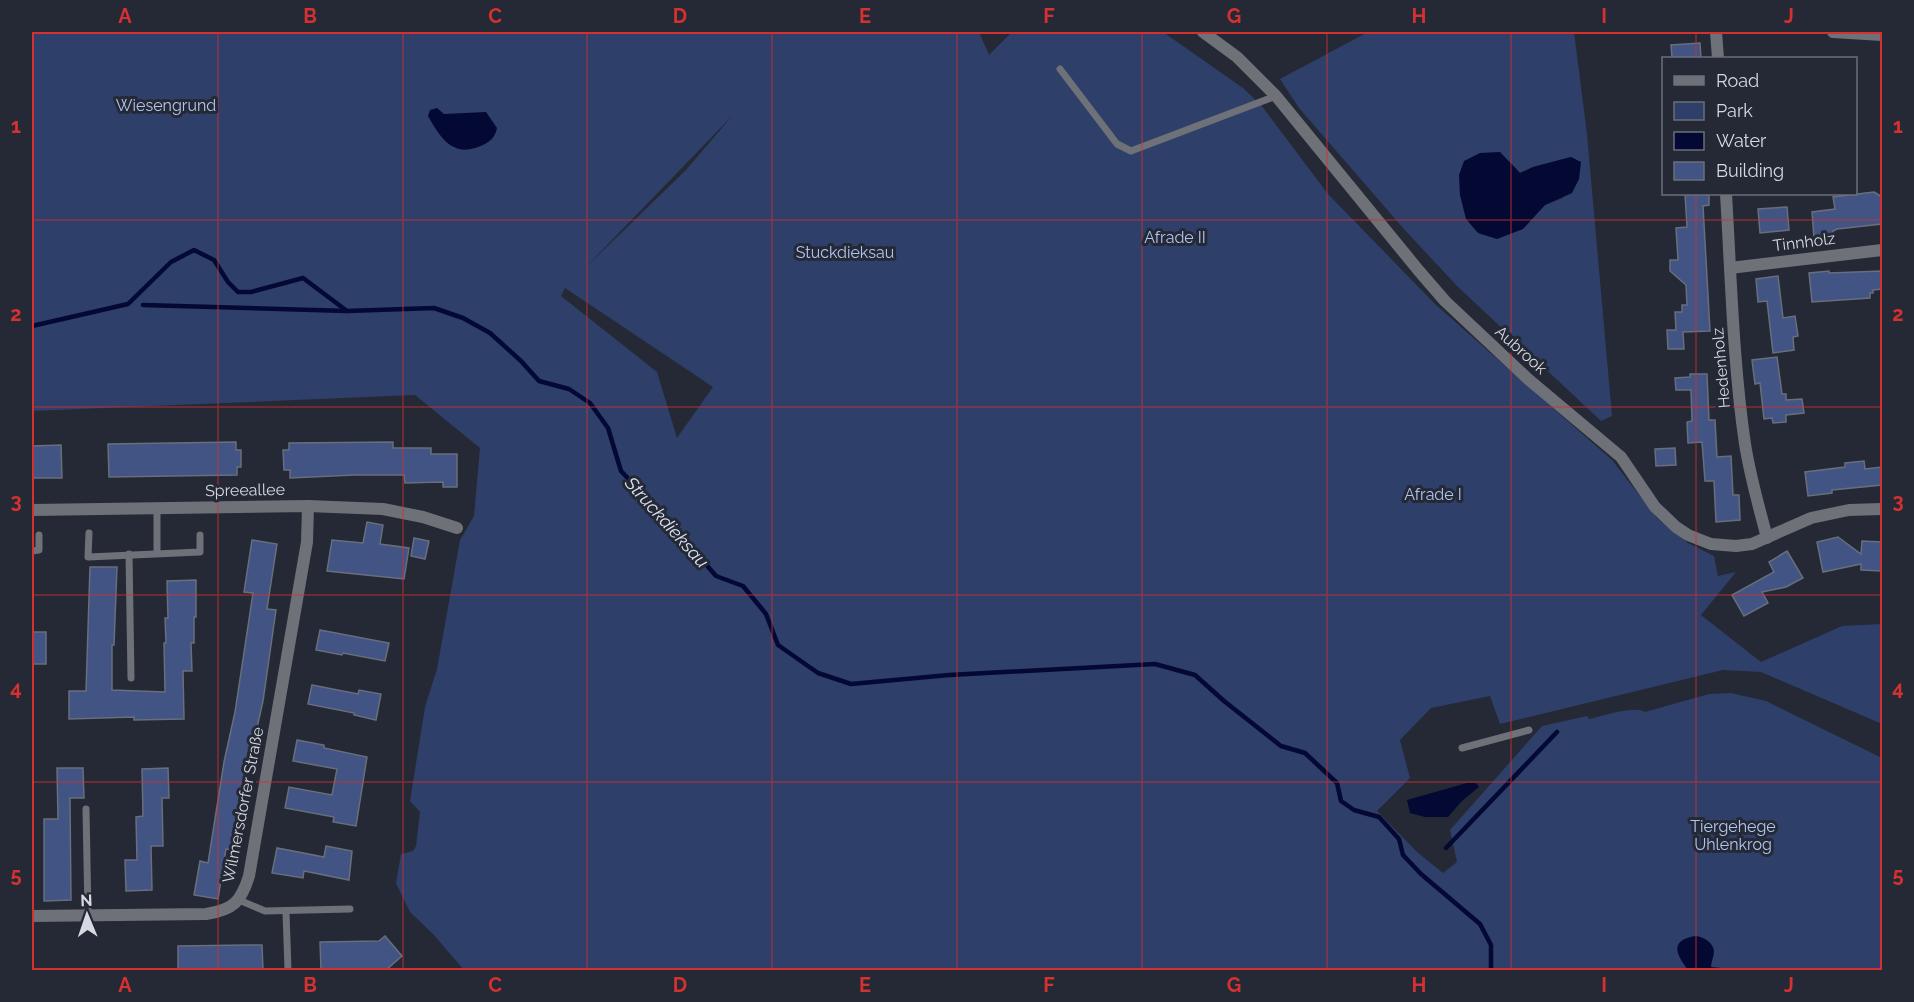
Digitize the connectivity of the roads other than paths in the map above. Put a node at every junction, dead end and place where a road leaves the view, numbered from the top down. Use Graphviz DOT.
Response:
graph roads {
  1 [pos="1203,32"];
  2 [pos="1716,32"];
  3 [pos="1833,32"];
  4 [pos="1882,34"];
  5 [pos="1718,57"];
  6 [pos="1060,69"];
  7 [pos="1276,96"];
  8 [pos="1726,195"];
  9 [pos="1882,250"];
  10 [pos="1730,268"];
  11 [pos="308,506"];
  12 [pos="157,508"];
  13 [pos="1882,509"];
  14 [pos="32,510"];
  15 [pos="457,528"];
  16 [pos="89,533"];
  17 [pos="39,535"];
  18 [pos="200,535"];
  19 [pos="1767,538"];
  20 [pos="32,550"];
  21 [pos="157,552"];
  22 [pos="129,554"];
  23 [pos="131,678"];
  24 [pos="1529,730"];
  25 [pos="1462,748"];
  26 [pos="86,809"];
  27 [pos="239,900"];
  28 [pos="350,909"];
  29 [pos="286,912"];
  30 [pos="88,915"];
  31 [pos="32,916"];
  32 [pos="288,970"];
  1 -- 7 [label="street, Aubrook"];
  2 -- 5 [label="street"];
  3 -- 4 [label="street"];
  6 -- 7 [label="lane"];
  7 -- 19 [label="street, Aubrook"];
  8 -- 10 [label="street, Hedenholz"];
  9 -- 10 [label="street, Tinnholz"];
  10 -- 19 [label="street, Hedenholz"];
  11 -- 12 [label="street, Spreeallee"];
  11 -- 15 [label="street, Spreeallee"];
  11 -- 27 [label="street, Wilmersdorfer Straße"];
  12 -- 14 [label="street, Spreeallee"];
  12 -- 21 [label="lane"];
  13 -- 19 [label="street, Aubrook"];
  16 -- 22 [label="lane"];
  17 -- 20 [label="lane"];
  18 -- 21 [label="lane"];
  21 -- 22 [label="lane"];
  22 -- 23 [label="lane"];
  24 -- 25 [label="lane"];
  26 -- 30 [label="lane"];
  27 -- 29 [label="lane"];
  27 -- 30 [label="street, Wilmersdorfer Straße"];
  28 -- 29 [label="lane"];
  29 -- 32 [label="lane"];
  30 -- 31 [label="street, Wilmersdorfer Straße"];
}
